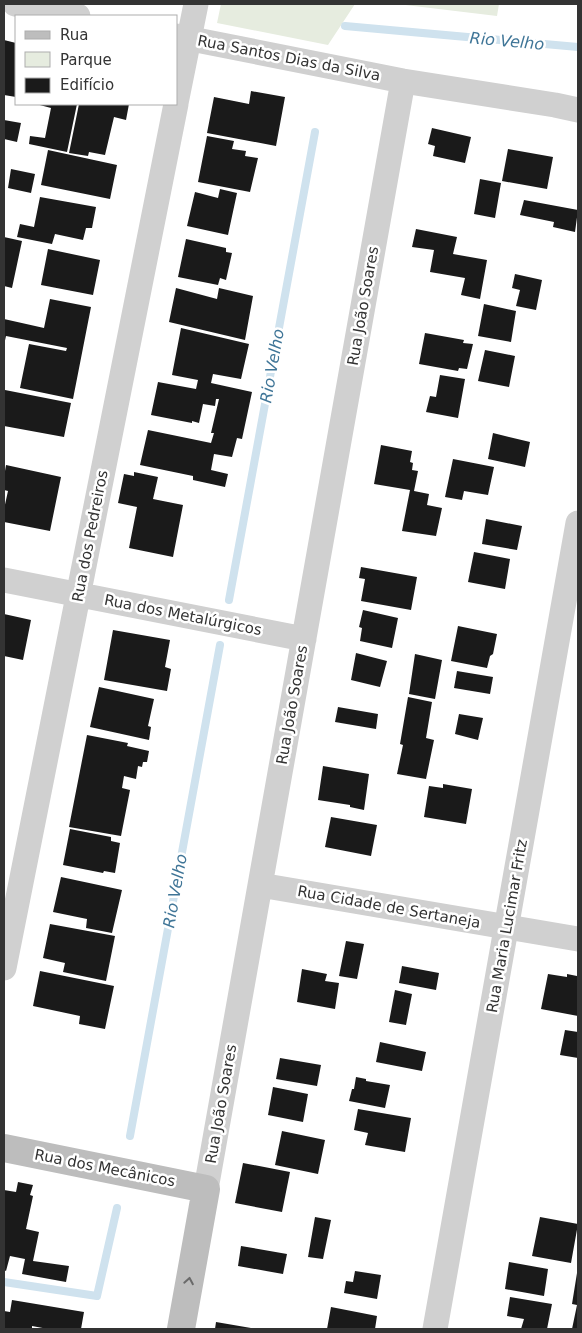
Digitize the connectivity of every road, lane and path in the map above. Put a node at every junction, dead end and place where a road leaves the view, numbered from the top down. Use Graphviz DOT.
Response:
graph roads {
  1 [pos="15,4"];
  2 [pos="196,4"];
  3 [pos="73,15"];
  4 [pos="183,37"];
  5 [pos="403,81"];
  6 [pos="178,84"];
  7 [pos="176,105"];
  8 [pos="578,110"];
  9 [pos="578,523"];
  10 [pos="4,580"];
  11 [pos="78,594"];
  12 [pos="304,638"];
  13 [pos="260,885"];
  14 [pos="507,927"];
  15 [pos="578,939"];
  16 [pos="4,968"];
  17 [pos="4,1148"];
  18 [pos="206,1189"];
  19 [pos="181,1329"];
  20 [pos="435,1329"];
  1 -- 3 [label="street"];
  2 -- 4 [label="street, Rua dos Pedreiros"];
  4 -- 5 [label="street, Rua Santos Dias da Silva"];
  4 -- 6 [label="street, Rua dos Pedreiros"];
  5 -- 8 [label="street, Rua Santos Dias da Silva"];
  5 -- 12 [label="street, Rua João Soares"];
  7 -- 11 [label="street, Rua dos Pedreiros"];
  9 -- 14 [label="street, Rua Maria Lucimar Fritz"];
  10 -- 11 [label="street, Rua dos Metalúrgicos"];
  11 -- 12 [label="street, Rua dos Metalúrgicos"];
  11 -- 16 [label="street, Rua dos Pedreiros"];
  12 -- 13 [label="street, Rua João Soares"];
  13 -- 14 [label="street, Rua Cidade de Sertaneja"];
  13 -- 18 [label="street, Rua João Soares"];
  14 -- 15 [label="street, Rua Cidade de Sertaneja"];
  14 -- 20 [label="street, Rua Maria Lucimar Fritz"];
  17 -- 18 [label="main road, Rua dos Mecânicos"];
  19 -- 18 [label="main road, Rua João Soares, one-way"];
}
